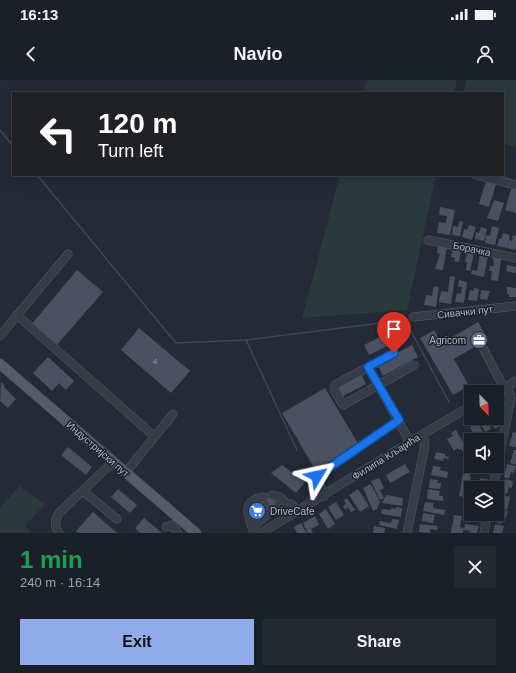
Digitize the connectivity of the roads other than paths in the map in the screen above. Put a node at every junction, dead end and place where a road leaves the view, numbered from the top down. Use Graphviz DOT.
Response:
graph roads {
  1 [pos="480,176"];
  2 [pos="516,185"];
  3 [pos="428,240"];
  4 [pos="68,254"];
  5 [pos="516,258"];
  6 [pos="516,306"];
  7 [pos="17,315"];
  8 [pos="414,317"];
  9 [pos="0,336"];
  10 [pos="483,348"];
  11 [pos="394,353"];
  12 [pos="0,364"];
  13 [pos="414,365"];
  14 [pos="368,367"];
  15 [pos="516,381"];
  16 [pos="378,386"];
  17 [pos="506,387"];
  18 [pos="464,410"];
  19 [pos="173,414"];
  20 [pos="399,420"];
  21 [pos="423,434"];
  22 [pos="154,436"];
  23 [pos="410,442"];
  24 [pos="114,462"];
  25 [pos="126,472"];
  26 [pos="494,481"];
  27 [pos="83,492"];
  28 [pos="324,496"];
  29 [pos="287,504"];
  30 [pos="298,511"];
  31 [pos="117,519"];
  32 [pos="486,521"];
  33 [pos="166,527"];
  34 [pos="253,530"];
  35 [pos="194,532"];
  36 [pos="59,533"];
  37 [pos="178,533"];
  38 [pos="261,533"];
  39 [pos="407,533"];
  40 [pos="484,533"];
  1 -- 2 [label="street"];
  3 -- 5 [label="street, Борачка"];
  4 -- 7 [label="street"];
  6 -- 8 [label="street, Сивачки пут"];
  7 -- 9 [label="street"];
  7 -- 22 [label="street"];
  10 -- 17 [label="street"];
  11 -- 14 [label="street"];
  12 -- 24 [label="main road, Индустријски пут"];
  13 -- 16 [label="street"];
  14 -- 16 [label="street"];
  14 -- 16 [label="street"];
  15 -- 17 [label="street"];
  16 -- 20 [label="street"];
  17 -- 26 [label="street"];
  18 -- 21 [label="street, Филипа Кљајића"];
  19 -- 22 [label="street"];
  20 -- 23 [label="street"];
  20 -- 28 [label="street"];
  21 -- 23 [label="street, Филипа Кљајића"];
  21 -- 39 [label="street"];
  22 -- 25 [label="street"];
  23 -- 28 [label="street, Филипа Кљајића"];
  24 -- 25 [label="main road, Индустријски пут"];
  24 -- 27 [label="street"];
  25 -- 35 [label="main road, Индустријски пут"];
  27 -- 31 [label="street"];
  27 -- 36 [label="street"];
  28 -- 30 [label="street, Филипа Кљајића"];
  29 -- 30 [label="street"];
  29 -- 34 [label="street"];
  29 -- 34 [label="street"];
  30 -- 38 [label="street, Филипа Кљајића"];
  32 -- 40 [label="street"];
  33 -- 37 [label="street"];
}
